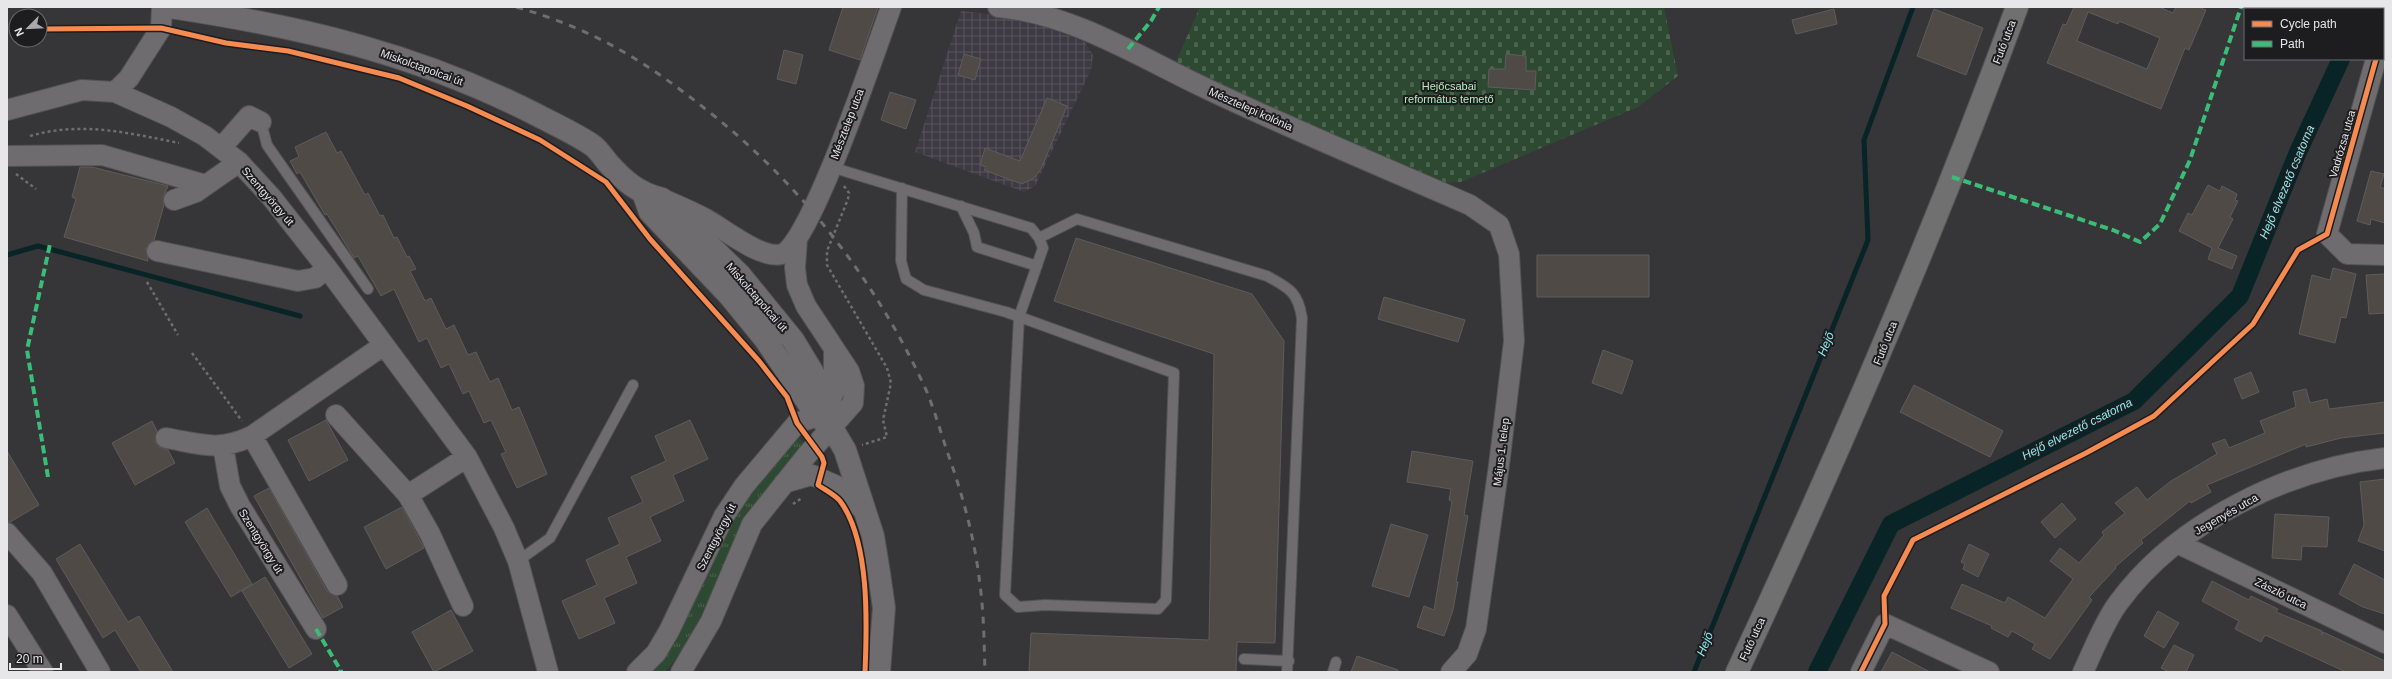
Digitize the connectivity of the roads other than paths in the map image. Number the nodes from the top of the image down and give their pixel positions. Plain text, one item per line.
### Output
1 (162, 7) edge
2 (170, 7) edge
3 (891, 7) edge
4 (998, 7) edge
5 (2017, 7) edge
6 (2376, 60) edge
7 (115, 92) junction
8 (7, 110) edge
9 (261, 122) joint
10 (221, 148) junction
11 (239, 162) junction
12 (11, 165) edge
13 (831, 167) junction
14 (206, 185) junction
15 (902, 188) junction
16 (653, 197) junction
17 (174, 200) dead end
18 (961, 206) junction
19 (1499, 225) joint
20 (1039, 238) junction
21 (797, 240) junction
22 (158, 251) dead end
23 (2385, 255) edge
24 (1037, 266) junction
25 (327, 268) junction
26 (368, 289) dead end
27 (1019, 318) junction
28 (384, 345) junction
29 (834, 349) junction
30 (794, 380) junction
31 (634, 385) dead end
32 (336, 415) dead end
33 (826, 415) junction
34 (797, 423) junction
35 (252, 436) junction
36 (166, 438) dead end
37 (223, 446) junction
38 (467, 457) junction
39 (2385, 458) edge
40 (784, 483) junction
41 (408, 495) junction
42 (863, 510) junction
43 (7, 533) edge
44 (2177, 543) junction
45 (518, 561) junction
46 (337, 585) dead end
47 (463, 606) dead end
48 (7, 615) edge
49 (316, 629) dead end
50 (2385, 643) edge
51 (1244, 659) dead end
52 (1289, 661) junction
53 (43, 672) edge
54 (100, 672) edge
55 (548, 672) edge
56 (637, 672) edge
57 (681, 672) edge
58 (879, 672) edge
59 (1287, 672) edge
60 (1451, 672) edge
61 (1737, 672) edge
62 (1861, 672) edge
63 (1990, 672) edge
64 (2083, 672) edge

1 - 7 street
2 - 16 street, Miskolctapolcai út
3 - 13 street, Mésztelep utca
4 - 19 street, Mésztelepi kolónia
5 - 61 main road, Futó utca
6 - 23 street, Vadrózsa utca
7 - 8 street
7 - 10 street, Szentgyörgy út
9 - 10 street
9 - 26 lane
10 - 11 street, Szentgyörgy út
11 - 14 street
11 - 25 street, Szentgyörgy út
12 - 14 street
13 - 15 lane
13 - 21 street, Mésztelep utca
14 - 17 street
15 - 18 lane
15 - 27 lane
16 - 21 street, Mésztelep utca
16 - 30 street, Miskolctapolcai út
16 - 33 street, Miskolctapolcai út
18 - 20 lane
18 - 24 lane
19 - 60 street, Május 1. telep
20 - 24 lane
20 - 52 lane
21 - 29 street, Mésztelep utca
22 - 25 street
24 - 27 lane
25 - 28 street, Szentgyörgy út
27 - 27 lane
28 - 35 street
28 - 38 street, Szentgyörgy út
29 - 33 street
29 - 33 street, Mésztelep utca
30 - 33 street, Miskolctapolcai út
30 - 34 street
31 - 45 lane
32 - 41 street
33 - 34 street
33 - 40 street
33 - 42 street, Miskolctapolcai út
34 - 56 street, Szentgyörgy út
35 - 37 street
35 - 46 street
36 - 37 street
37 - 49 street, Szentgyörgy út
38 - 41 street
38 - 45 street, Szentgyörgy út
39 - 44 street, Jegenyés utca
40 - 42 street
40 - 57 street
41 - 47 street
42 - 58 street, Miskolctapolcai út
43 - 54 street
44 - 50 street, Zászló utca
44 - 64 street, Jegenyés utca
45 - 55 street, Szentgyörgy út
48 - 53 street
51 - 52 lane
52 - 59 lane
62 - 63 street

